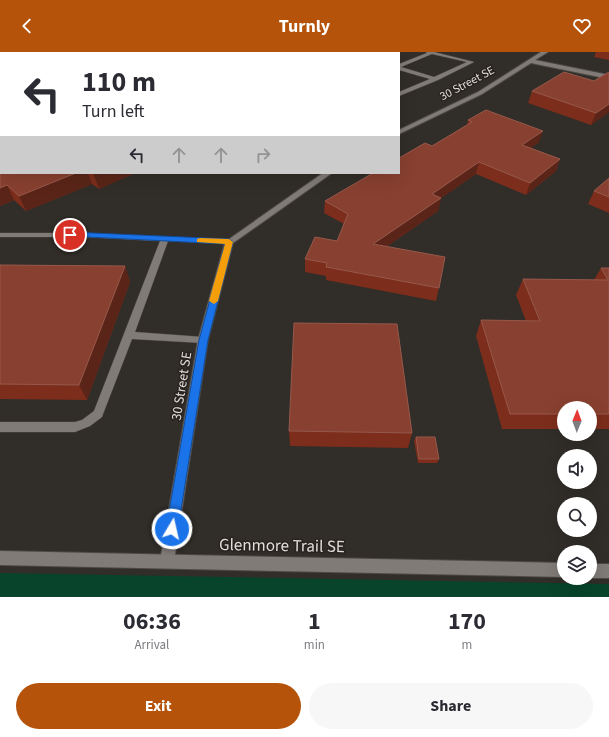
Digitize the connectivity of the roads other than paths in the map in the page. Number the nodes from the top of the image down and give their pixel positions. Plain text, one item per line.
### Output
1 (429, 52) edge
2 (546, 52) edge
3 (530, 61) junction
4 (400, 66) edge
5 (400, 67) edge
6 (609, 77) edge
7 (436, 79) junction
8 (400, 94) edge
9 (400, 132) edge
10 (327, 174) edge
11 (0, 234) edge
12 (165, 239) junction
13 (229, 242) junction
14 (130, 335) junction
15 (203, 340) junction
16 (0, 427) edge
17 (0, 558) edge
18 (166, 560) junction
19 (557, 570) edge
20 (597, 571) edge
21 (609, 571) edge

1 - 4 lane
1 - 7 lane
2 - 3 street, 30 Street SE
3 - 6 street
3 - 9 street, 30 Street SE
5 - 7 lane
7 - 8 lane
10 - 13 street
11 - 12 lane
12 - 13 lane
12 - 14 lane
13 - 15 street, 30 Street SE
14 - 15 lane
14 - 16 lane
15 - 18 street, 30 Street SE
17 - 18 street, Glenmore Trail SE
18 - 19 street, Glenmore Trail SE
20 - 21 street

